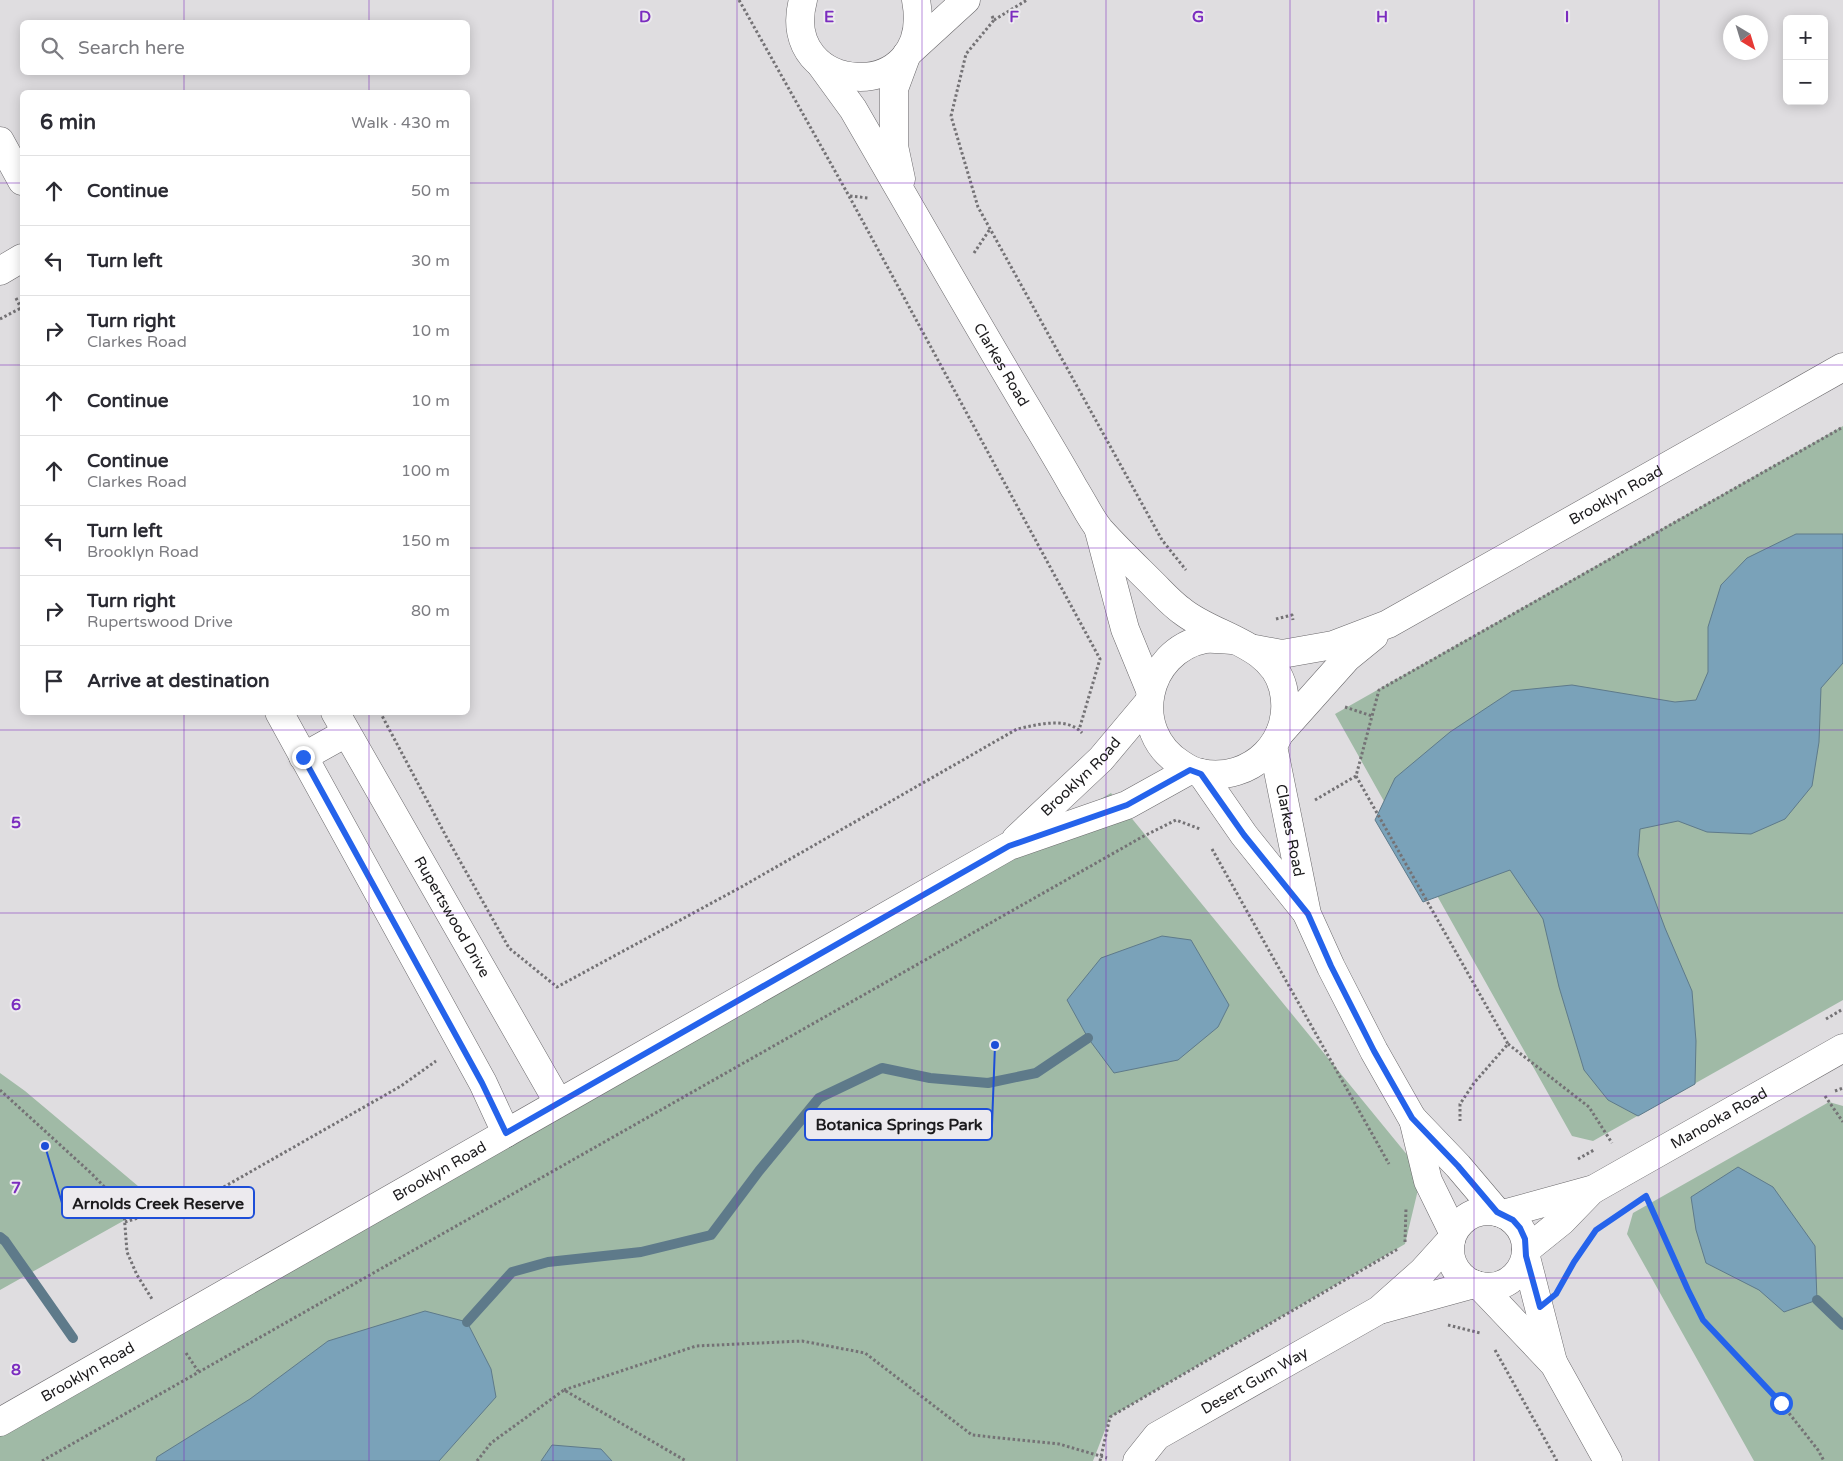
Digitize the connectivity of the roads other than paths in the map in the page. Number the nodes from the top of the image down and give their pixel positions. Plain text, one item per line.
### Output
1 (790, 0) edge
2 (803, 0) edge
3 (916, 0) edge
4 (966, 0) edge
5 (801, 32) junction
6 (907, 54) junction
7 (821, 64) junction
8 (0, 141) edge
9 (20, 177) edge
10 (906, 202) junction
11 (20, 259) edge
12 (0, 271) edge
13 (1843, 367) edge
14 (1098, 527) junction
15 (1388, 624) junction
16 (1244, 645) junction
17 (1149, 696) junction
18 (280, 715) edge
19 (340, 723) edge
20 (1277, 740) junction
21 (303, 757) junction
22 (1196, 772) junction
23 (1009, 846) junction
24 (1308, 914) junction
25 (1843, 1048) edge
26 (558, 1102) junction
27 (1412, 1118) junction
28 (506, 1133) junction
29 (1594, 1189) junction
30 (1500, 1213) junction
31 (1452, 1236) junction
32 (1526, 1254) junction
33 (1476, 1285) junction
34 (1379, 1310) junction
35 (1554, 1364) junction
36 (0, 1422) edge
37 (1137, 1461) edge
38 (1608, 1461) edge

1 - 5 street, Clarkes Road
2 - 5 street, Clarkes Road
3 - 6 street, Clarkes Road
4 - 6 street
5 - 7 street, Clarkes Road
6 - 7 street, Clarkes Road
6 - 10 street, Clarkes Road
7 - 10 street, Clarkes Road
8 - 9 street
10 - 14 street, Clarkes Road
11 - 12 street
13 - 15 street, Brooklyn Road
14 - 16 street, Clarkes Road
14 - 17 street, Clarkes Road
15 - 16 street, Brooklyn Road
15 - 20 street, Brooklyn Road
16 - 17 street
16 - 20 street
17 - 22 street
17 - 23 street, Brooklyn Road
18 - 21 street
19 - 21 street, Rupertswood Drive
19 - 26 street, Rupertswood Drive
20 - 22 street
20 - 24 street, Clarkes Road
21 - 28 street
22 - 23 street, Brooklyn Road
22 - 24 street, Clarkes Road
23 - 26 street, Brooklyn Road
24 - 27 street, Clarkes Road
25 - 29 street, Manooka Road
26 - 28 street, Brooklyn Road
27 - 30 street, Clarkes Road
27 - 31 street, Clarkes Road
28 - 36 street, Brooklyn Road
29 - 30 street, Manooka Road
29 - 32 street, Manooka Road
30 - 31 street
30 - 32 street
31 - 33 street
31 - 34 street, Desert Gum Way
32 - 33 street
32 - 35 street
33 - 34 street, Desert Gum Way
33 - 35 street
34 - 37 street, Desert Gum Way
35 - 38 street

